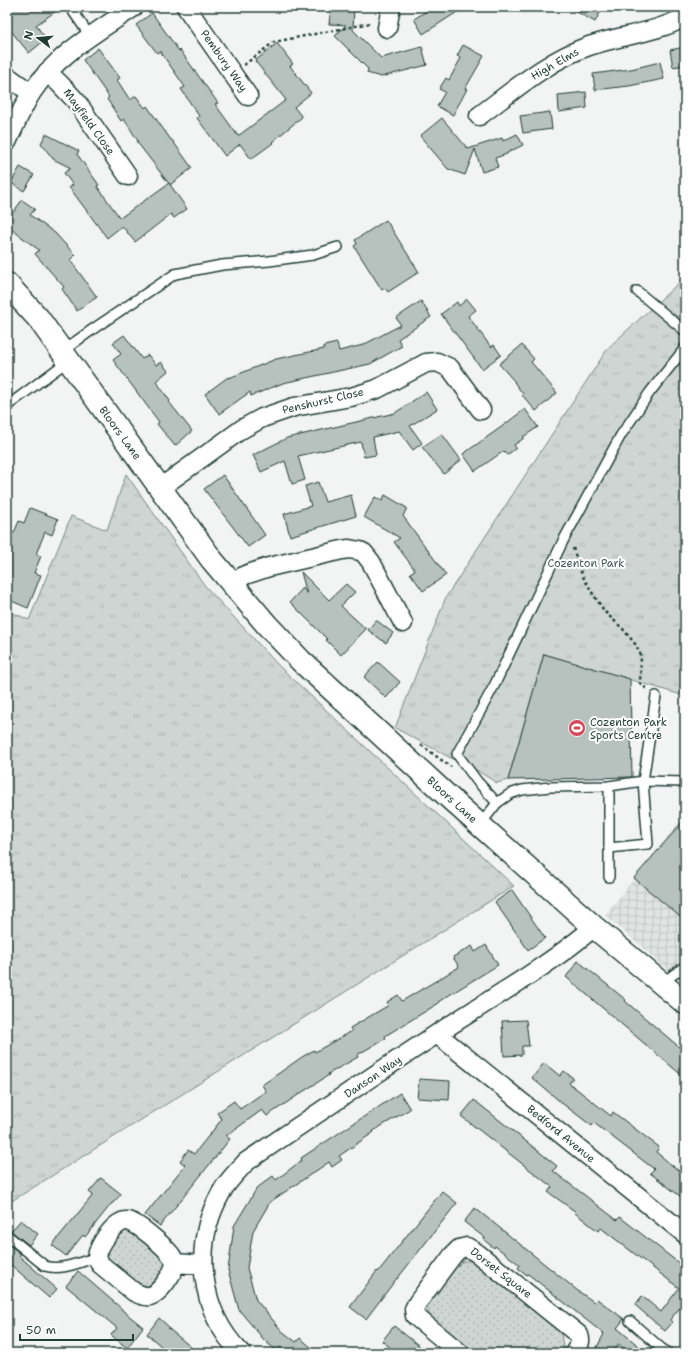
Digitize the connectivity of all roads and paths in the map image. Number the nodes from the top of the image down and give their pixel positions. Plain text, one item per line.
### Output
1 (70, 7) edge
2 (134, 7) edge
3 (186, 7) edge
4 (685, 17) edge
5 (389, 18) edge
6 (90, 36) junction
7 (47, 72) junction
8 (233, 73) junction
9 (7, 76) edge
10 (31, 93) junction
11 (248, 96) dead end
12 (479, 116) dead end
13 (7, 142) edge
14 (128, 176) dead end
15 (338, 247) dead end
16 (7, 284) edge
17 (637, 292) dead end
18 (685, 331) edge
19 (685, 348) edge
20 (65, 357) junction
21 (7, 406) edge
22 (481, 410) dead end
23 (160, 488) junction
24 (567, 533) junction
25 (231, 584) junction
26 (403, 623) dead end
27 (656, 696) joint
28 (643, 781) junction
29 (685, 781) edge
30 (609, 786) junction
31 (497, 803) junction
32 (480, 825) junction
33 (608, 848) junction
34 (609, 877) dead end
35 (594, 927) junction
36 (685, 966) edge
37 (662, 984) junction
38 (685, 1003) edge
39 (438, 1034) junction
40 (685, 1234) edge
41 (7, 1235) edge
42 (97, 1257) junction
43 (175, 1263) junction
44 (203, 1265) junction
45 (630, 1321) dead end
46 (241, 1353) edge
47 (460, 1353) edge
48 (574, 1353) edge
49 (669, 1353) edge

1 - 6 lane
2 - 6 street
3 - 8 street, Pembury Way
4 - 12 street, High Elms
5 - 8 path
6 - 7 street
7 - 10 street
7 - 14 street, Mayfield Close
8 - 11 street, Pembury Way
9 - 10 street
10 - 13 street
15 - 20 lane
16 - 20 street, Bloors Lane
17 - 18 lane
19 - 24 lane
20 - 21 lane
20 - 23 street, Bloors Lane
22 - 23 street, Penshurst Close
23 - 25 street, Bloors Lane
24 - 27 path
24 - 31 lane
25 - 26 street
25 - 32 street, Bloors Lane
27 - 28 lane
28 - 29 lane
28 - 30 lane
28 - 33 lane
30 - 31 lane
30 - 33 lane
31 - 32 lane
32 - 35 street, Bloors Lane
33 - 34 lane
35 - 37 street, Bloors Lane
35 - 39 street, Danson Way
36 - 37 lane
37 - 38 street, Bloors Lane
39 - 40 street, Bedford Avenue
39 - 44 street, Danson Way
41 - 42 lane
42 - 43 street
42 - 43 street
43 - 44 street
44 - 46 street, Danson Way
45 - 49 lane
47 - 48 street, Dorset Square

